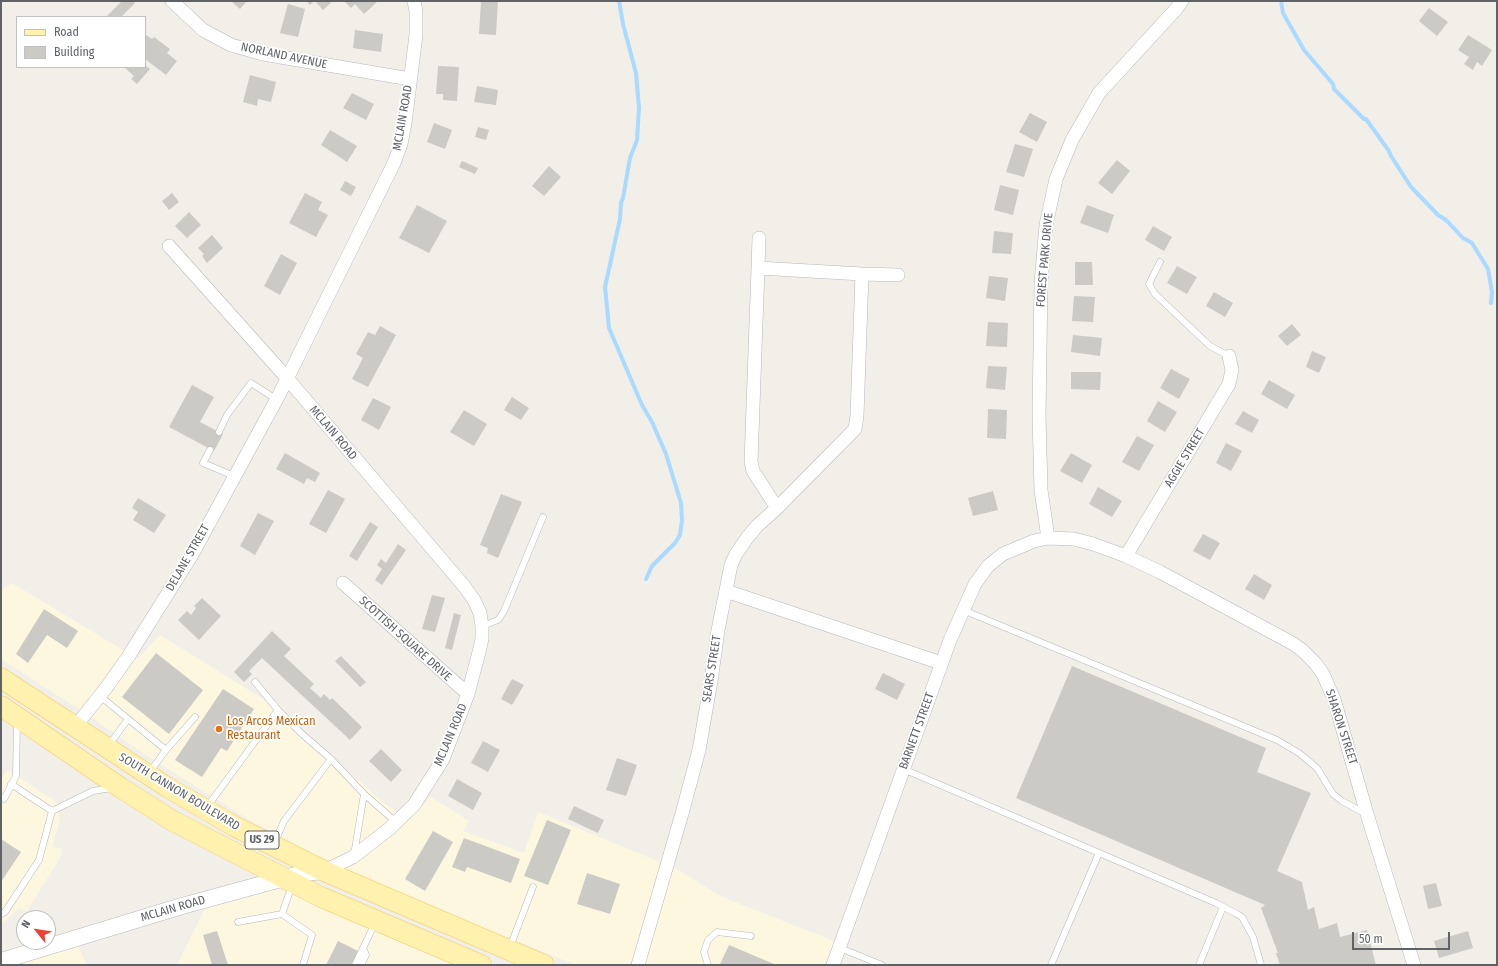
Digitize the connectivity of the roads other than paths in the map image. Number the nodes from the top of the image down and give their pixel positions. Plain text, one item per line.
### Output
1 (172, 1) edge
2 (414, 1) edge
3 (1182, 1) edge
4 (410, 79) junction
5 (759, 238) dead end
6 (169, 246) dead end
7 (1160, 262) dead end
8 (758, 268) junction
9 (862, 274) junction
10 (898, 275) dead end
11 (1229, 356) joint
12 (287, 378) junction
13 (276, 400) junction
14 (219, 432) dead end
15 (210, 450) dead end
16 (234, 476) junction
17 (777, 508) junction
18 (543, 517) dead end
19 (1048, 538) junction
20 (1126, 556) junction
21 (343, 583) dead end
22 (726, 591) junction
23 (963, 610) junction
24 (482, 626) junction
25 (941, 663) junction
26 (1, 678) edge
27 (255, 682) dead end
28 (468, 694) junction
29 (100, 696) junction
30 (1, 706) edge
31 (278, 710) junction
32 (17, 717) junction
33 (195, 717) dead end
34 (128, 719) junction
35 (75, 727) junction
36 (107, 748) junction
37 (166, 750) junction
38 (331, 759) junction
39 (903, 769) junction
40 (148, 775) junction
41 (11, 784) junction
42 (118, 786) junction
43 (364, 794) junction
44 (2, 799) edge
45 (206, 809) junction
46 (52, 812) junction
47 (1368, 814) junction
48 (396, 822) junction
49 (272, 846) junction
50 (1099, 853) junction
51 (353, 858) junction
52 (324, 871) junction
53 (288, 880) junction
54 (533, 887) dead end
55 (1223, 907) junction
56 (1, 914) edge
57 (282, 914) junction
58 (377, 920) junction
59 (238, 922) dead end
60 (750, 936) dead end
61 (363, 948) junction
62 (840, 948) junction
63 (509, 951) junction
64 (1, 961) edge
65 (303, 965) edge
66 (355, 965) edge
67 (361, 965) edge
68 (481, 965) edge
69 (544, 965) edge
70 (638, 965) edge
71 (708, 965) edge
72 (833, 965) edge
73 (882, 965) edge
74 (1051, 965) edge
75 (1199, 965) edge
76 (1261, 965) edge
77 (1414, 965) edge

1 - 4 street, NORLAND AVENUE
2 - 4 street, MCLAIN ROAD
3 - 19 street, FOREST PARK DRIVE
4 - 12 street, MCLAIN ROAD
5 - 8 street
6 - 12 street, MCLAIN ROAD
7 - 11 lane
8 - 9 street
8 - 17 street
9 - 10 street
9 - 17 street, SEARS STREET
11 - 20 street, AGGIE STREET
12 - 13 street, DELANE STREET
12 - 24 street, MCLAIN ROAD
13 - 14 lane
13 - 16 street, DELANE STREET
15 - 16 lane
16 - 29 street, DELANE STREET
17 - 22 street, SEARS STREET
18 - 24 lane
19 - 20 street, SHARON STREET
19 - 23 street, BARNETT STREET
20 - 47 street, SHARON STREET
21 - 28 street, SCOTTISH SQUARE DRIVE
22 - 25 street
22 - 70 street, SEARS STREET
23 - 25 street, BARNETT STREET
23 - 47 lane
24 - 28 street, MCLAIN ROAD
25 - 39 street, BARNETT STREET
26 - 35 main road, SOUTH CANNON BOULEVARD / US 29
27 - 31 lane
28 - 48 street, MCLAIN ROAD
29 - 34 lane
29 - 35 street, DELANE STREET
30 - 32 main road, SOUTH CANNON BOULEVARD / US 29
31 - 38 lane
31 - 45 lane
32 - 41 lane
32 - 42 main road, SOUTH CANNON BOULEVARD / US 29
33 - 37 lane
34 - 36 lane
34 - 37 lane
35 - 36 main road, SOUTH CANNON BOULEVARD / US 29
36 - 40 main road, SOUTH CANNON BOULEVARD / US 29
37 - 40 lane
38 - 43 lane
38 - 49 lane
39 - 50 lane
39 - 62 street, BARNETT STREET
40 - 45 main road, SOUTH CANNON BOULEVARD / US 29
41 - 44 lane
41 - 46 lane
42 - 46 lane
42 - 53 main road, SOUTH CANNON BOULEVARD / US 29
43 - 48 lane
43 - 51 lane
45 - 49 main road, SOUTH CANNON BOULEVARD / US 29
46 - 56 lane
47 - 77 street, SHARON STREET
48 - 51 street, MCLAIN ROAD
49 - 52 main road, SOUTH CANNON BOULEVARD / US 29
50 - 55 lane
50 - 74 lane
51 - 52 street, MCLAIN ROAD
52 - 53 street, MCLAIN ROAD
52 - 63 main road, SOUTH CANNON BOULEVARD / US 29
53 - 57 lane
53 - 58 main road, SOUTH CANNON BOULEVARD / US 29
53 - 64 street, MCLAIN ROAD
54 - 63 lane
55 - 75 lane
55 - 76 lane
57 - 59 lane
57 - 65 lane
58 - 61 lane
58 - 68 main road, SOUTH CANNON BOULEVARD / US 29
60 - 71 lane
61 - 66 lane
61 - 67 lane
62 - 72 street, BARNETT STREET
62 - 73 lane
63 - 69 main road, SOUTH CANNON BOULEVARD / US 29

